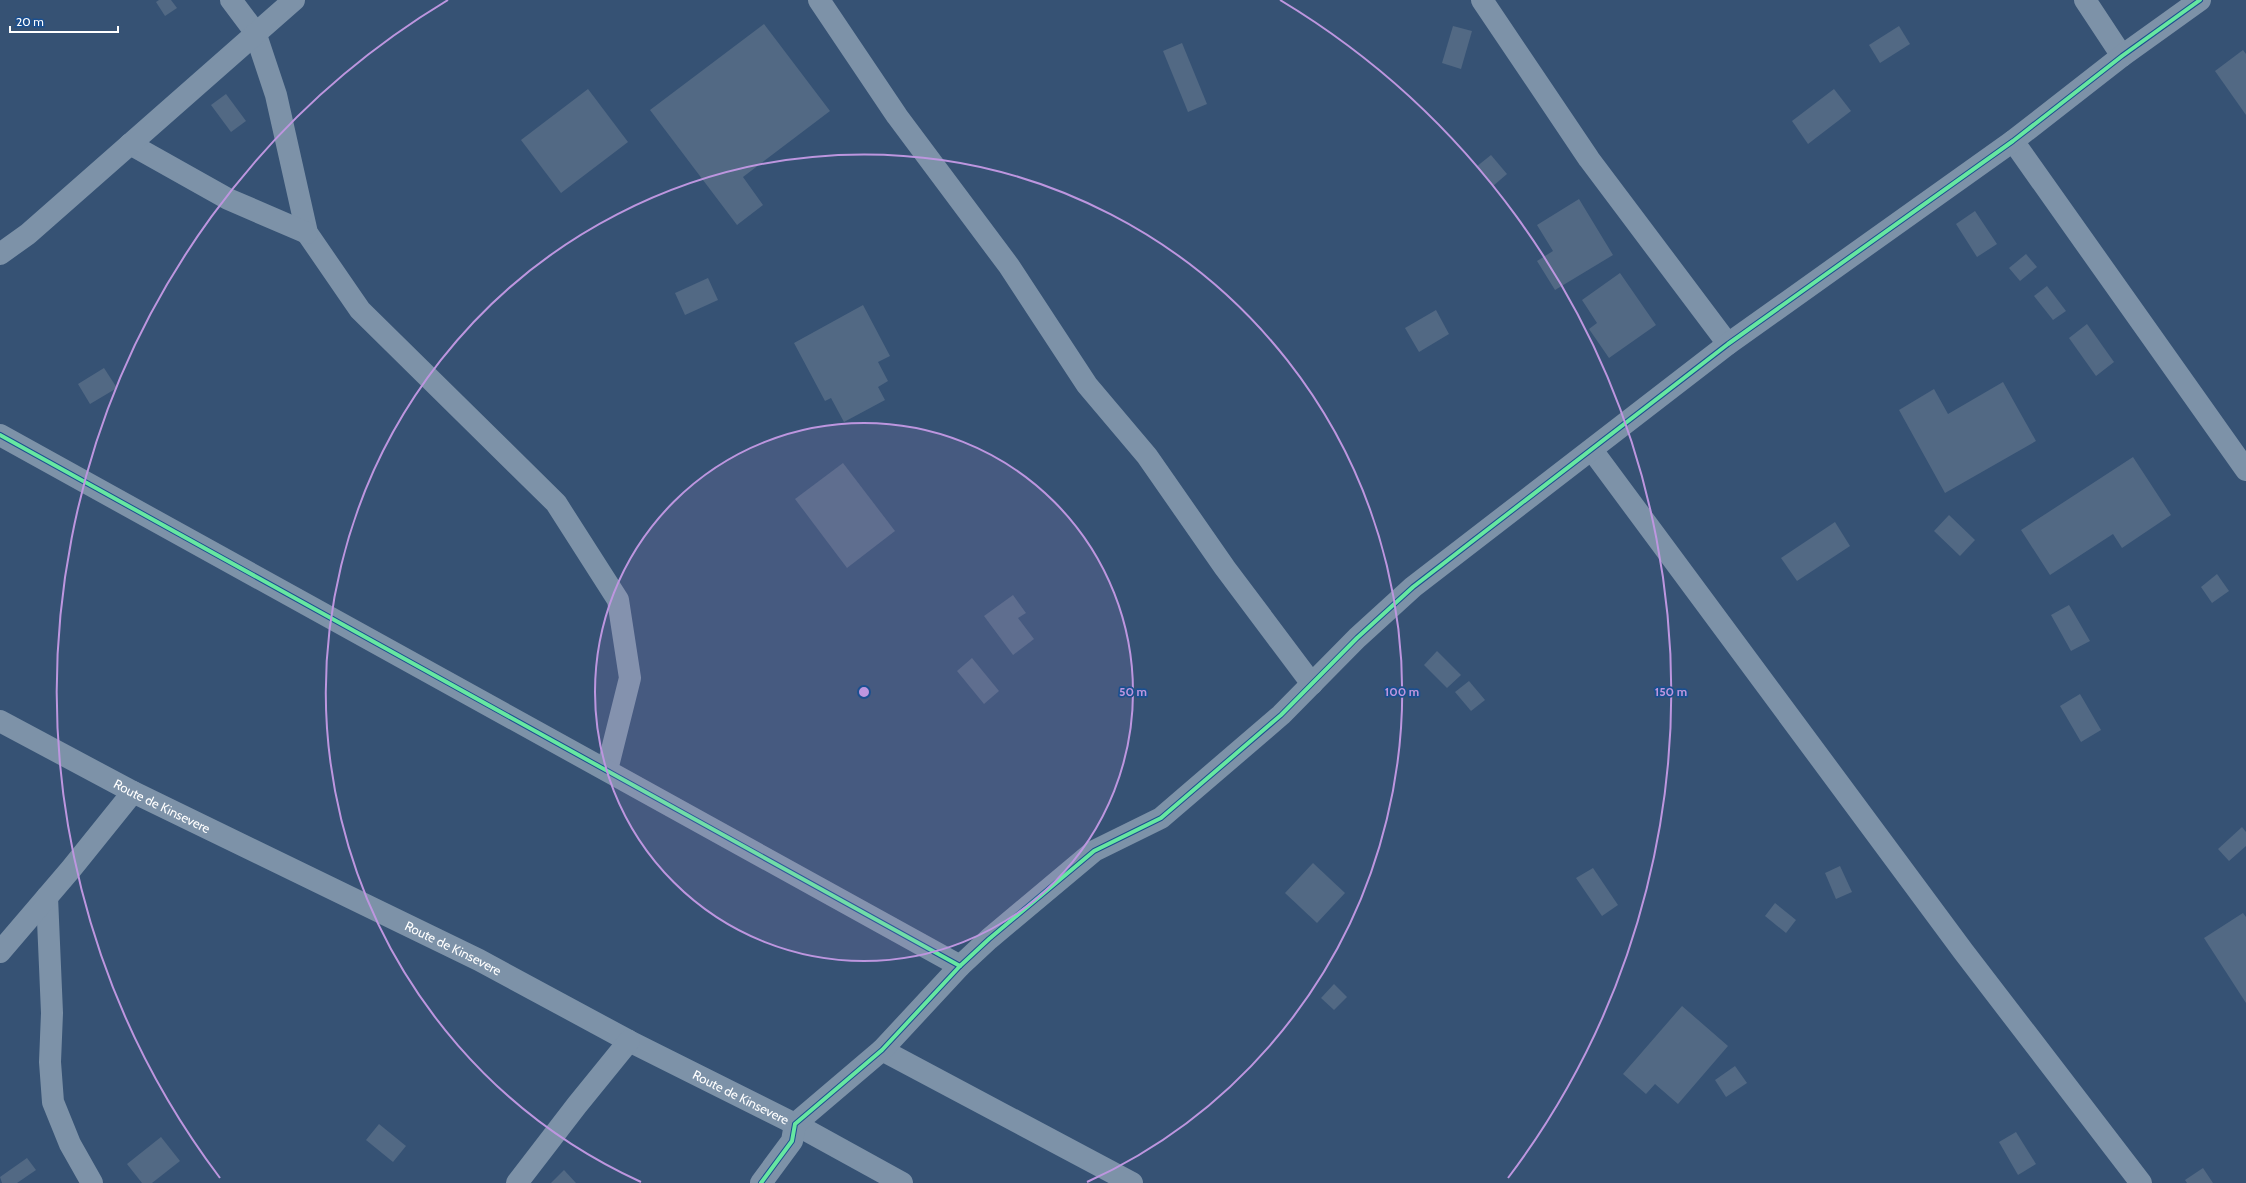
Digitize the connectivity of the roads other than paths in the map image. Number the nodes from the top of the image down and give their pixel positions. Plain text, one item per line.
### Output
1 (230, 0) edge
2 (294, 0) edge
3 (819, 0) edge
4 (1482, 0) edge
5 (2085, 0) edge
6 (2200, 0) edge
7 (255, 32) junction
8 (2122, 56) junction
9 (2013, 141) junction
10 (130, 144) junction
11 (308, 233) junction
12 (0, 254) edge
13 (1728, 344) junction
14 (0, 435) edge
15 (1592, 450) junction
16 (2246, 470) edge
17 (1312, 684) junction
18 (0, 721) edge
19 (607, 770) junction
20 (133, 792) junction
21 (47, 897) junction
22 (0, 952) edge
23 (960, 966) junction
24 (629, 1041) junction
25 (882, 1050) junction
26 (795, 1124) junction
27 (92, 1183) edge
28 (517, 1183) edge
29 (761, 1183) edge
30 (902, 1183) edge
31 (1132, 1183) edge
32 (2141, 1183) edge

1 - 7 street
2 - 7 street
3 - 17 street
4 - 13 street
5 - 8 street
6 - 8 street
7 - 10 street
7 - 11 street
8 - 9 street
9 - 13 street
9 - 16 street
10 - 11 street
10 - 12 street
11 - 19 street
13 - 15 street
14 - 19 street
15 - 17 street
15 - 32 street
17 - 23 street
18 - 20 street, Route de Kinsevere
19 - 23 street
20 - 21 street
20 - 24 street, Route de Kinsevere
21 - 22 street
21 - 27 street
23 - 25 street
24 - 26 street, Route de Kinsevere
24 - 28 street
25 - 26 street
25 - 31 street
26 - 29 street
26 - 30 street, Route de Kinsevere

